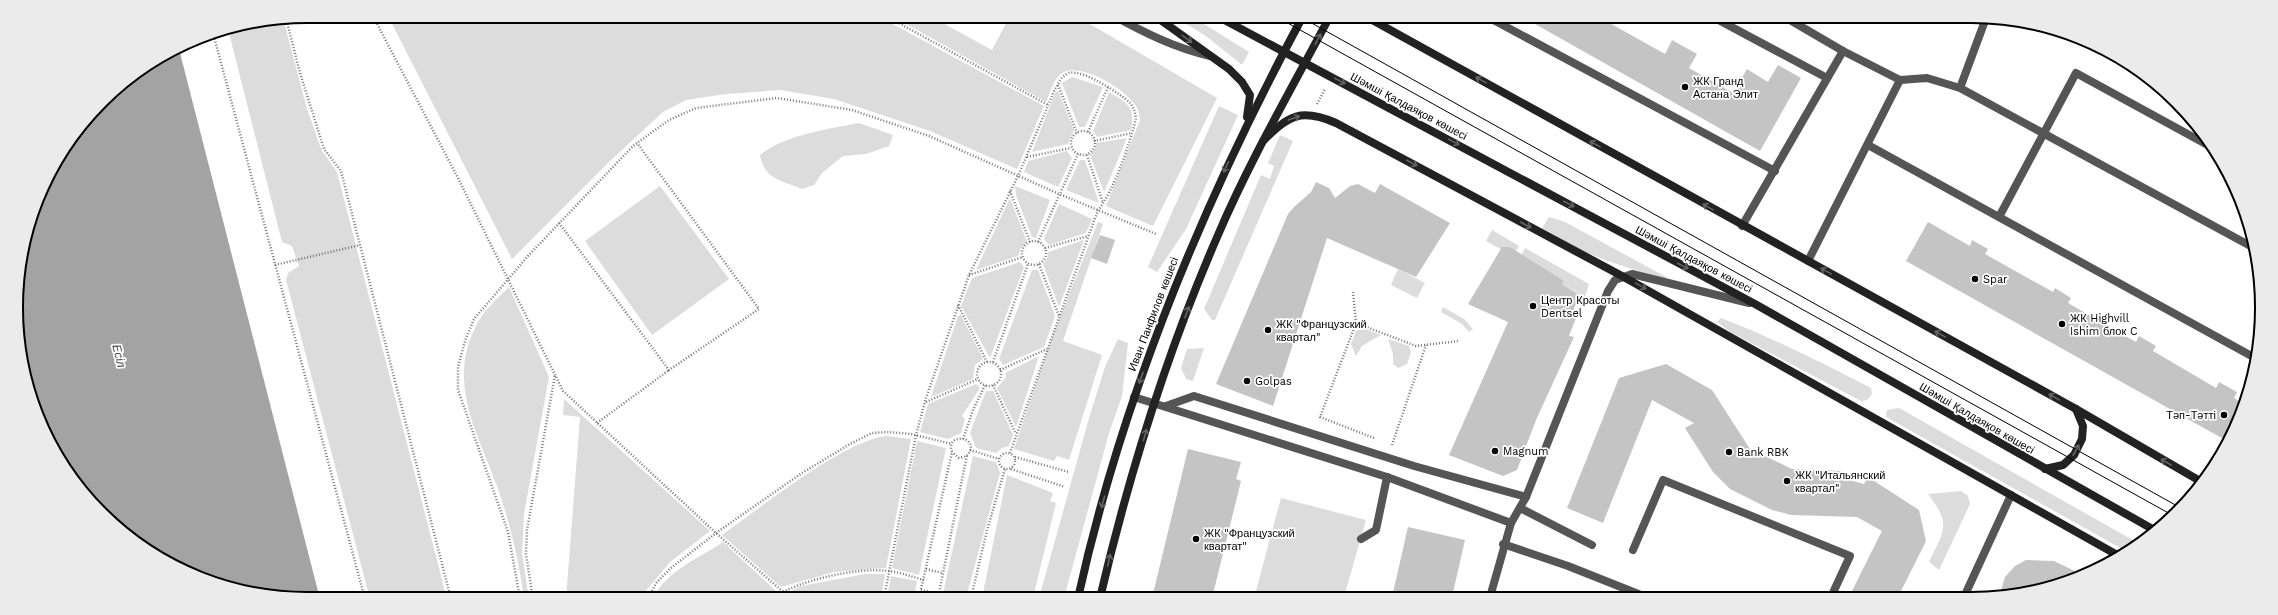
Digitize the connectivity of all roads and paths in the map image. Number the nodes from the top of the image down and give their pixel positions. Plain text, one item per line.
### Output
1 (377, 23) edge
2 (899, 23) edge
3 (1127, 23) edge
4 (1165, 23) edge
5 (1230, 23) edge
6 (1299, 23) edge
7 (1326, 23) edge
8 (1378, 23) edge
9 (1499, 23) edge
10 (1724, 23) edge
11 (1795, 23) edge
12 (288, 24) edge
13 (1984, 24) edge
14 (215, 39) edge
15 (1843, 50) junction
16 (1284, 51) junction
17 (1210, 56) junction
18 (1305, 62) junction
19 (1827, 78) junction
20 (1900, 80) junction
21 (1058, 84) junction
22 (1326, 86) dead end
23 (1108, 87) junction
24 (1960, 88) junction
25 (1048, 105) junction
26 (1315, 108) dead end
27 (1243, 131) junction
28 (1088, 132) junction
29 (1077, 133) junction
30 (1132, 133) junction
31 (1094, 141) junction
32 (1263, 141) junction
33 (2202, 142) edge
34 (637, 143) junction
35 (1868, 145) junction
36 (1071, 148) junction
37 (1078, 154) junction
38 (1087, 154) junction
39 (1026, 157) junction
40 (1775, 171) junction
41 (1018, 176) junction
42 (1010, 191) junction
43 (1059, 194) junction
44 (1104, 203) junction
45 (1098, 210) junction
46 (1999, 217) junction
47 (559, 223) junction
48 (1742, 226) junction
49 (1156, 234) dead end
50 (1088, 236) junction
51 (1030, 242) junction
52 (1038, 242) junction
53 (360, 245) junction
54 (2248, 245) edge
55 (1045, 248) junction
56 (1023, 257) junction
57 (1808, 261) junction
58 (1028, 264) junction
59 (1038, 264) junction
60 (275, 265) junction
61 (969, 275) junction
62 (1622, 276) junction
63 (509, 279) junction
64 (1353, 292) dead end
65 (1755, 304) junction
66 (958, 305) junction
67 (1059, 316) junction
68 (1356, 323) junction
69 (1459, 341) dead end
70 (1426, 345) junction
71 (1047, 349) junction
72 (2251, 356) edge
73 (987, 362) junction
74 (993, 362) junction
75 (669, 370) junction
76 (1000, 370) junction
77 (555, 374) junction
78 (978, 379) junction
79 (985, 385) junction
80 (993, 385) junction
81 (1134, 397) junction
82 (925, 402) junction
83 (1153, 403) junction
84 (1166, 406) junction
85 (2076, 409) junction
86 (597, 423) junction
87 (916, 435) junction
88 (1016, 435) junction
89 (963, 439) junction
90 (1377, 440) dead end
91 (1385, 442) dead end
92 (952, 444) junction
93 (970, 450) junction
94 (952, 452) junction
95 (1010, 453) junction
96 (967, 455) junction
97 (1015, 457) junction
98 (999, 459) junction
99 (1005, 469) junction
100 (1011, 469) junction
101 (2045, 469) junction
102 (1069, 472) dead end
103 (1387, 478) junction
104 (2197, 479) edge
105 (1065, 487) dead end
106 (2011, 495) junction
107 (1526, 497) junction
108 (1520, 508) junction
109 (1511, 523) junction
110 (2150, 528) edge
111 (716, 533) junction
112 (1361, 539) dead end
113 (1503, 544) junction
114 (1592, 544) dead end
115 (1633, 550) dead end
116 (2114, 554) edge
117 (926, 569) junction
118 (889, 571) junction
119 (942, 573) junction
120 (924, 580) junction
121 (921, 590) joint
122 (784, 591) joint
123 (363, 592) edge
124 (449, 592) edge
125 (519, 592) edge
126 (533, 592) edge
127 (651, 592) edge
128 (885, 592) edge
129 (930, 592) edge
130 (939, 592) edge
131 (972, 592) edge
132 (1079, 592) edge
133 (1101, 592) edge
134 (1491, 592) edge
135 (1627, 592) edge
136 (1833, 592) edge
137 (1966, 592) edge

1 - 63 path
2 - 25 path
3 - 17 street
4 -> 17 street
5 - 16 street, Шәмші Қалдаяқов көшесі
6 - 16 street, Иван Панфилов көшесі
18 -> 7 street
48 -> 8 street
9 - 40 street
10 - 19 street
11 - 15 street
12 - 53 path
13 - 24 street
14 - 60 path
15 - 19 street
15 - 20 street
16 - 18 street, Шәмші Қалдаяқов көшесі
16 - 27 street, Иван Панфилов көшесі
17 - 27 street
18 - 32 street
18 -> 65 street, Шәмші Қалдаяқов көшесі
19 - 40 street
20 - 24 street
20 - 35 street
21 - 23 path
21 - 25 path
21 - 29 path
22 - 26 path
23 - 28 path
23 - 30 path
24 - 54 street
25 - 39 path
27 -> 81 street, Иван Панфилов көшесі
28 - 29 path
28 - 31 path
29 - 36 path
30 - 31 path
30 - 44 path
31 - 38 path
32 -> 62 street
83 -> 32 street
33 - 46 street
34 - 41 path
34 - 47 path
34 - 75 path
35 - 46 street
35 - 57 street
36 - 37 path
36 - 39 path
37 - 38 path
37 - 43 path
38 - 44 path
39 - 41 path
40 - 48 street
41 - 42 path
41 - 43 path
42 - 51 path
42 - 61 path
43 - 45 path
43 - 52 path
44 - 45 path
45 - 49 path
45 - 50 path
46 - 72 street
47 - 63 path
47 - 75 path
48 - 57 street
50 - 55 path
50 - 67 path
51 - 52 path
51 - 56 path
52 - 55 path
53 - 60 path
53 - 124 path
55 - 59 path
56 - 58 path
56 - 61 path
85 -> 57 street
58 - 59 path
58 - 74 path
59 - 67 path
60 - 123 path
61 - 66 path
62 - 65 street
62 -> 106 street
62 - 107 street
63 - 77 path
63 - 125 path
64 - 68 path
65 - 101 street, Шәмші Қалдаяқов көшесі
66 - 73 path
66 - 82 path
67 - 71 path
68 - 70 path
68 - 90 path
69 - 70 path
70 - 91 path
71 - 76 path
71 - 88 path
73 - 74 path
73 - 78 path
74 - 76 path
75 - 86 path
76 - 80 path
77 - 86 path
77 - 126 path
78 - 79 path
78 - 82 path
79 - 80 path
79 - 89 path
80 - 88 path
81 - 83 street
81 -> 132 street, Иван Панфилов көшесі
82 - 87 path
83 - 84 street
133 -> 83 street
84 - 103 street
84 - 107 street
101 -> 85 street
104 -> 85 street
86 - 111 path
87 - 92 path
87 - 111 path
87 - 118 path
88 - 95 path
89 - 92 path
89 - 93 path
92 - 94 path
93 - 96 path
93 - 98 path
94 - 96 path
94 - 117 path
95 - 97 path
95 - 98 path
96 - 119 path
97 - 100 path
97 - 102 path
98 - 99 path
99 - 100 path
99 - 131 path
100 - 105 path
101 - 110 street, Шәмші Қалдаяқов көшесі
103 - 109 street
103 - 112 street
106 - 116 street
106 - 137 street
107 - 108 street
108 - 109 street
108 - 114 street
109 - 113 street
111 - 122 path
111 - 127 path
113 - 134 street
113 - 135 street
115 - 136 street
117 - 119 path
117 - 120 path
118 - 120 path
118 - 122 path
118 - 128 path
119 - 130 path
120 - 121 path
121 - 129 path

